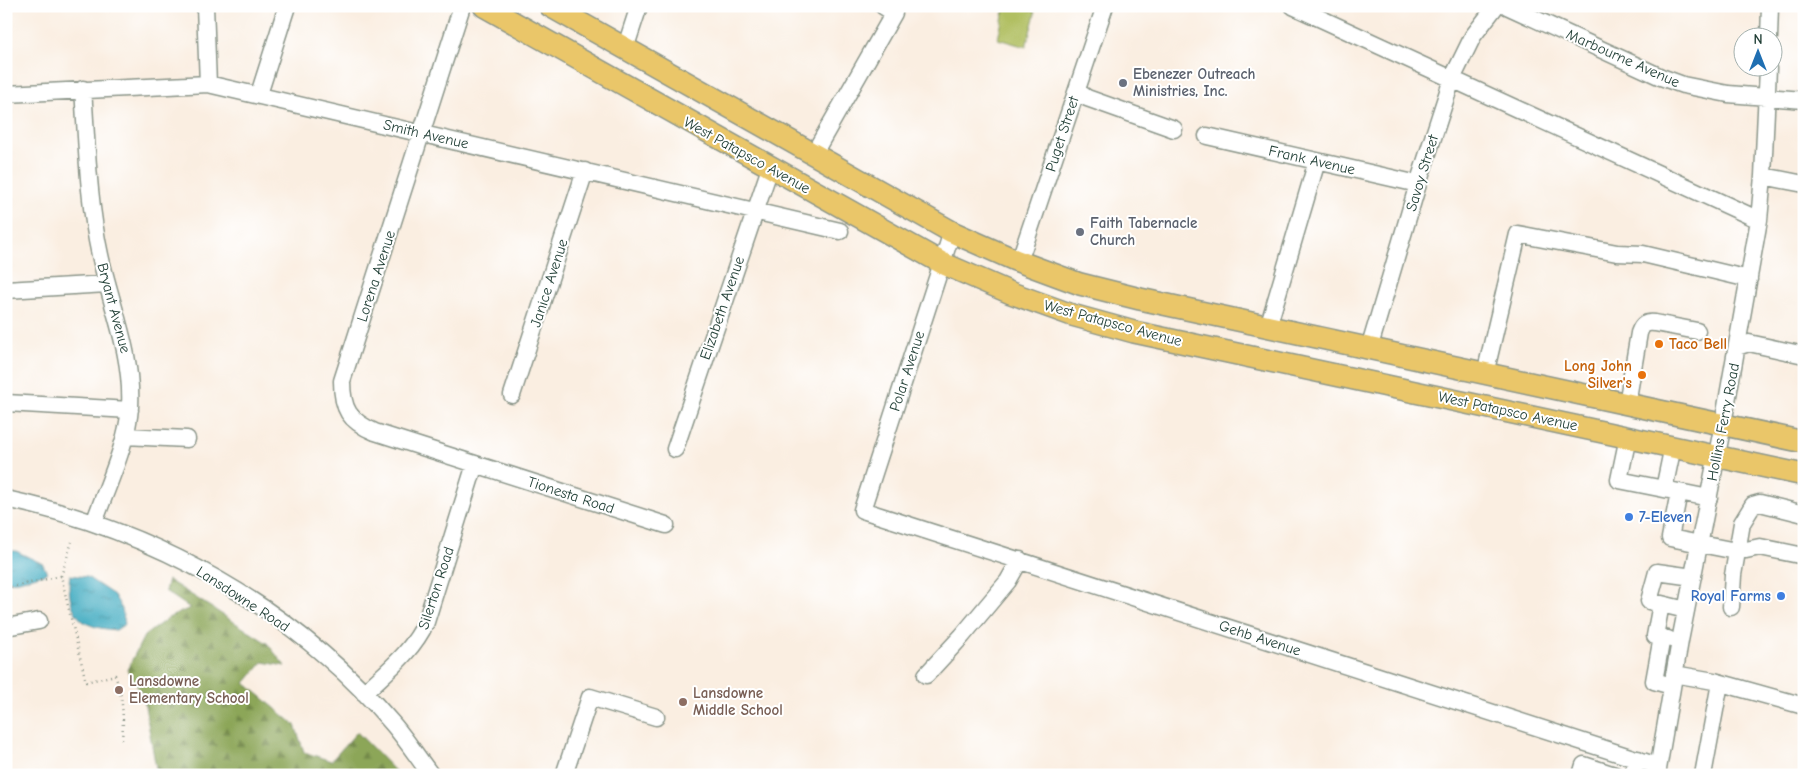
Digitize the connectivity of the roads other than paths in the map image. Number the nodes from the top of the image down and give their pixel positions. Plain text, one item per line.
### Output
1 (205, 6) edge
2 (287, 6) edge
3 (462, 6) edge
4 (484, 6) edge
5 (550, 6) edge
6 (639, 6) edge
7 (883, 6) edge
8 (1105, 6) edge
9 (1293, 6) edge
10 (1496, 6) edge
11 (1506, 6) edge
12 (1770, 6) edge
13 (1769, 28) edge
14 (625, 50) junction
15 (1768, 78) edge
16 (1452, 79) junction
17 (208, 84) junction
18 (83, 89) junction
19 (1077, 91) junction
20 (6, 94) edge
21 (259, 94) junction
22 (1767, 96) junction
23 (1804, 100) edge
24 (1174, 129) dead end
25 (423, 133) junction
26 (1207, 136) dead end
27 (813, 155) junction
28 (1317, 161) junction
29 (770, 168) junction
30 (586, 171) junction
31 (1763, 176) junction
32 (1418, 184) junction
33 (1804, 184) edge
34 (755, 212) junction
35 (1759, 220) junction
36 (840, 231) dead end
37 (952, 232) junction
38 (1016, 260) junction
39 (942, 263) junction
40 (1749, 279) junction
41 (107, 284) junction
42 (6, 290) edge
43 (1268, 327) junction
44 (1697, 331) dead end
45 (1737, 346) junction
46 (1369, 349) junction
47 (1804, 355) edge
48 (1485, 374) junction
49 (512, 395) dead end
50 (6, 404) edge
51 (1628, 404) junction
52 (130, 410) junction
53 (1723, 424) junction
54 (124, 436) junction
55 (1628, 437) junction
56 (187, 438) dead end
57 (1804, 442) edge
58 (1673, 446) junction
59 (674, 449) dead end
60 (1717, 456) junction
61 (476, 464) junction
62 (1804, 475) edge
63 (1672, 490) junction
64 (1709, 498) junction
65 (6, 499) edge
66 (862, 510) joint
67 (1804, 514) edge
68 (94, 523) junction
69 (666, 525) dead end
70 (1700, 544) junction
71 (1737, 550) junction
72 (1804, 556) edge
73 (1020, 560) junction
74 (1693, 577) junction
75 (1661, 604) junction
76 (1731, 607) dead end
77 (1686, 610) junction
78 (39, 621) dead end
79 (6, 627) edge
80 (1662, 637) junction
81 (1680, 641) junction
82 (926, 675) dead end
83 (1673, 680) junction
84 (1720, 683) junction
85 (364, 693) junction
86 (1804, 706) edge
87 (656, 717) dead end
88 (1638, 759) junction
89 (1658, 770) edge
90 (431, 775) edge
91 (564, 775) edge
92 (1581, 775) edge
93 (1615, 775) edge
94 (1632, 775) edge
95 (1703, 775) edge

1 - 17 street
2 - 21 street
3 - 25 street, Lorena Avenue
4 - 29 main road, West Patapsco Avenue
5 - 14 main road, West Patapsco Avenue
6 - 14 street
7 - 27 street
8 - 19 street, Puget Street
9 - 16 street
10 - 16 street, Savoy Street
11 - 22 street, Marbourne Avenue
12 - 13 street
14 - 27 main road, West Patapsco Avenue
15 - 22 street, Hollins Ferry Road
16 - 32 street, Savoy Street
16 - 35 street
17 - 18 street, Smith Avenue
17 - 21 street, Smith Avenue
18 - 20 street, Smith Avenue
18 - 41 street, Bryant Avenue
19 - 24 street
19 - 38 street, Puget Street
21 - 25 street, Smith Avenue
22 - 23 street, Marbourne Avenue
22 - 31 street, Hollins Ferry Road
25 - 30 street, Smith Avenue
25 - 61 street, Lorena Avenue
26 - 28 street, Frank Avenue
27 - 37 main road, West Patapsco Avenue
28 - 32 street, Frank Avenue
28 - 43 street
29 - 34 street, Elizabeth Avenue
29 - 39 main road, West Patapsco Avenue
30 - 34 street, Smith Avenue
30 - 49 street, Janice Avenue
31 - 33 street
31 - 35 street, Hollins Ferry Road
32 - 46 street, Savoy Street
34 - 36 street, Smith Avenue
34 - 59 street, Elizabeth Avenue
35 - 40 street, Hollins Ferry Road
37 - 38 main road, West Patapsco Avenue
37 - 39 street, Polar Avenue
38 - 43 main road, West Patapsco Avenue
39 - 55 main road, West Patapsco Avenue
39 - 66 street, Polar Avenue
40 - 45 street, Hollins Ferry Road
40 - 48 street
41 - 42 street
41 - 52 street, Bryant Avenue
43 - 46 main road, West Patapsco Avenue
44 - 51 street
45 - 47 street
45 - 53 street, Hollins Ferry Road
46 - 48 main road, West Patapsco Avenue
48 - 51 main road, West Patapsco Avenue
50 - 52 street
51 - 53 main road, West Patapsco Avenue
52 - 54 street, Bryant Avenue
53 - 57 main road, West Patapsco Avenue
53 - 60 street, Hollins Ferry Road
54 - 56 street
54 - 68 street, Bryant Avenue
55 - 58 main road, West Patapsco Avenue
55 - 63 street
58 - 60 main road, West Patapsco Avenue
58 - 63 street
60 - 62 main road, West Patapsco Avenue
60 - 64 street, Hollins Ferry Road
61 - 69 street, Tionesta Road
61 - 85 street, Silerton Road
63 - 64 street
63 - 70 street
64 - 70 street, Hollins Ferry Road
65 - 68 street, Lansdowne Road
66 - 73 street, Gehb Avenue
67 - 71 street
68 - 85 street, Lansdowne Road
70 - 71 street
70 - 74 street, Hollins Ferry Road
71 - 72 street
71 - 76 street
73 - 82 street
73 - 88 street, Gehb Avenue
74 - 75 street
74 - 77 street, Hollins Ferry Road
75 - 77 street
75 - 80 street
77 - 81 street, Hollins Ferry Road
78 - 79 street
80 - 81 street
80 - 83 street
81 - 83 street, Hollins Ferry Road
83 - 84 street
83 - 89 street, Hollins Ferry Road
84 - 86 street
84 - 95 street
85 - 90 street, Lansdowne Road
87 - 91 street
88 - 89 street, Gehb Avenue
88 - 94 street
92 - 93 street

